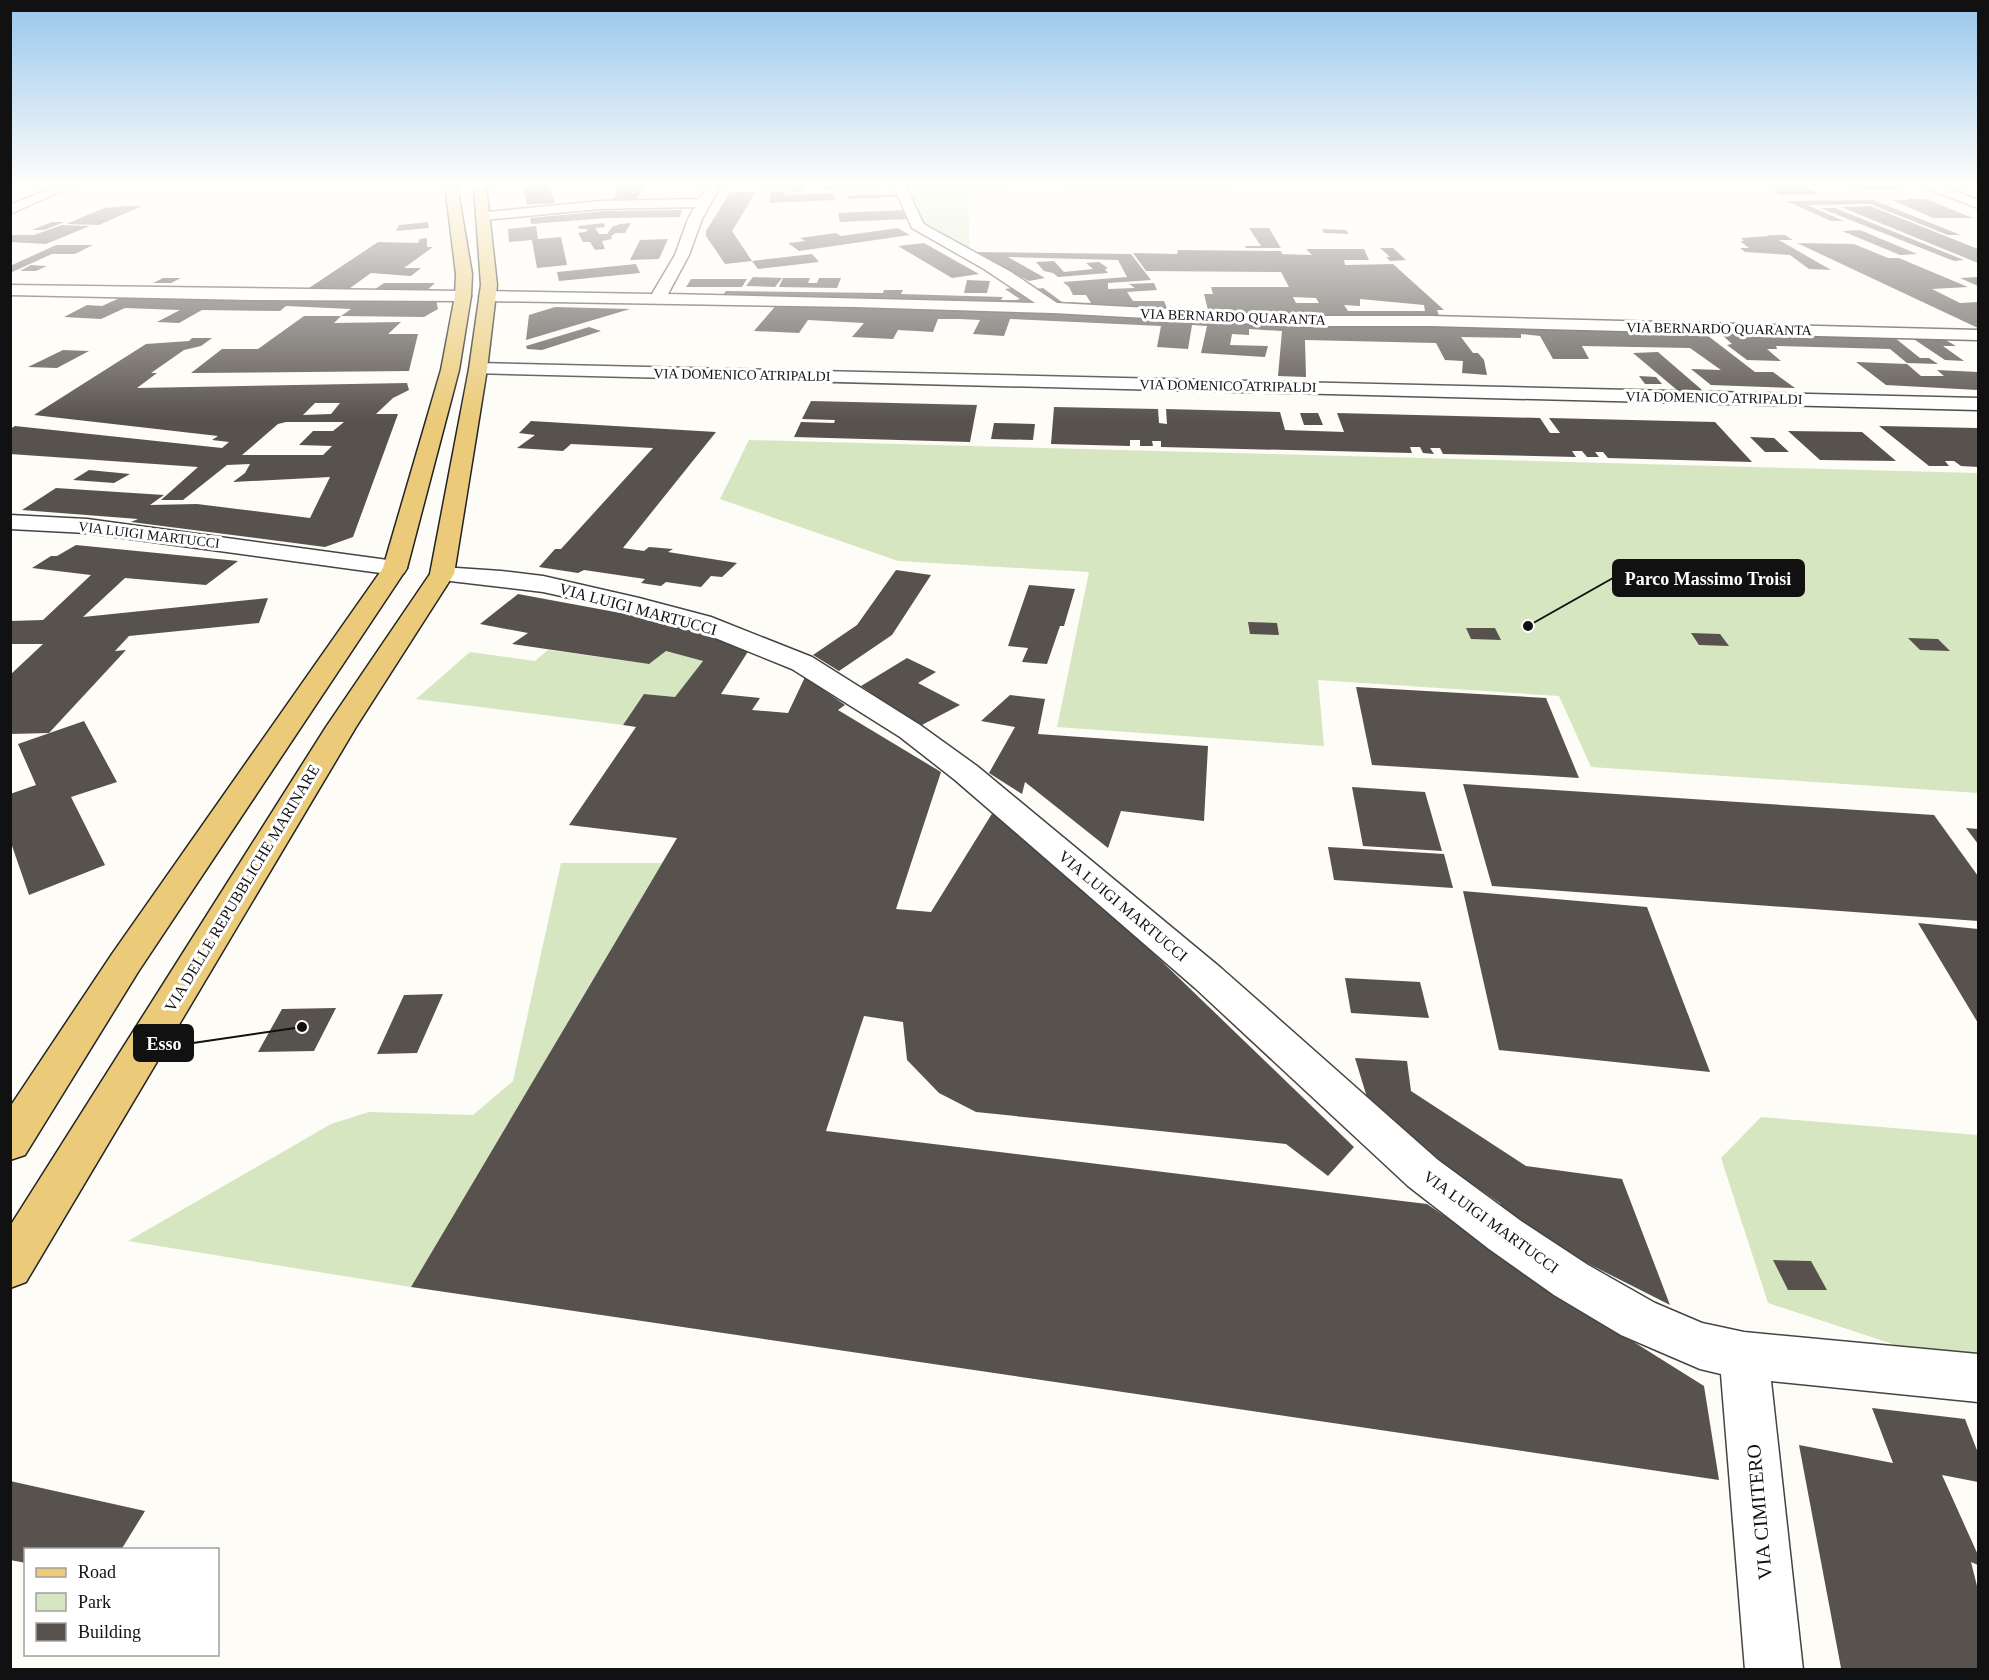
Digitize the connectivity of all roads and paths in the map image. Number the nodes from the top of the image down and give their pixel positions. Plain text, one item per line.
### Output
1 (463, 263) edge
2 (487, 263) edge
3 (677, 263) edge
4 (985, 263) edge
5 (10, 290) edge
6 (463, 296) junction
7 (488, 296) junction
8 (658, 298) junction
9 (1053, 308) junction
10 (1978, 335) edge
11 (464, 370) junction
12 (1978, 404) edge
13 (10, 522) edge
14 (395, 568) junction
15 (442, 574) junction
16 (10, 1143) edge
17 (14, 1251) edge
18 (1744, 1354) junction
19 (1978, 1378) edge
20 (1774, 1670) edge

1 - 6 main road, VIA DELLE REPUBBLICHE MARINARE
2 - 7 main road, VIA DELLE REPUBBLICHE MARINARE
3 - 8 street
4 - 9 street
5 - 6 street
6 - 7 main road
6 - 11 main road, VIA DELLE REPUBBLICHE MARINARE
7 - 8 street, VIA BERNARDO QUARANTA
7 - 11 main road, VIA DELLE REPUBBLICHE MARINARE
8 - 9 street, VIA BERNARDO QUARANTA
9 - 10 street, VIA BERNARDO QUARANTA
11 - 12 street, VIA DOMENICO ATRIPALDI
11 - 14 main road, VIA DELLE REPUBBLICHE MARINARE
11 - 15 main road, VIA DELLE REPUBBLICHE MARINARE
13 - 14 street, VIA LUIGI MARTUCCI
14 - 15 main road
14 - 16 main road, VIA DELLE REPUBBLICHE MARINARE
15 - 17 main road, VIA DELLE REPUBBLICHE MARINARE
15 - 18 street, VIA LUIGI MARTUCCI
18 - 19 street, VIA LUIGI MARTUCCI
18 - 20 street, VIA CIMITERO

